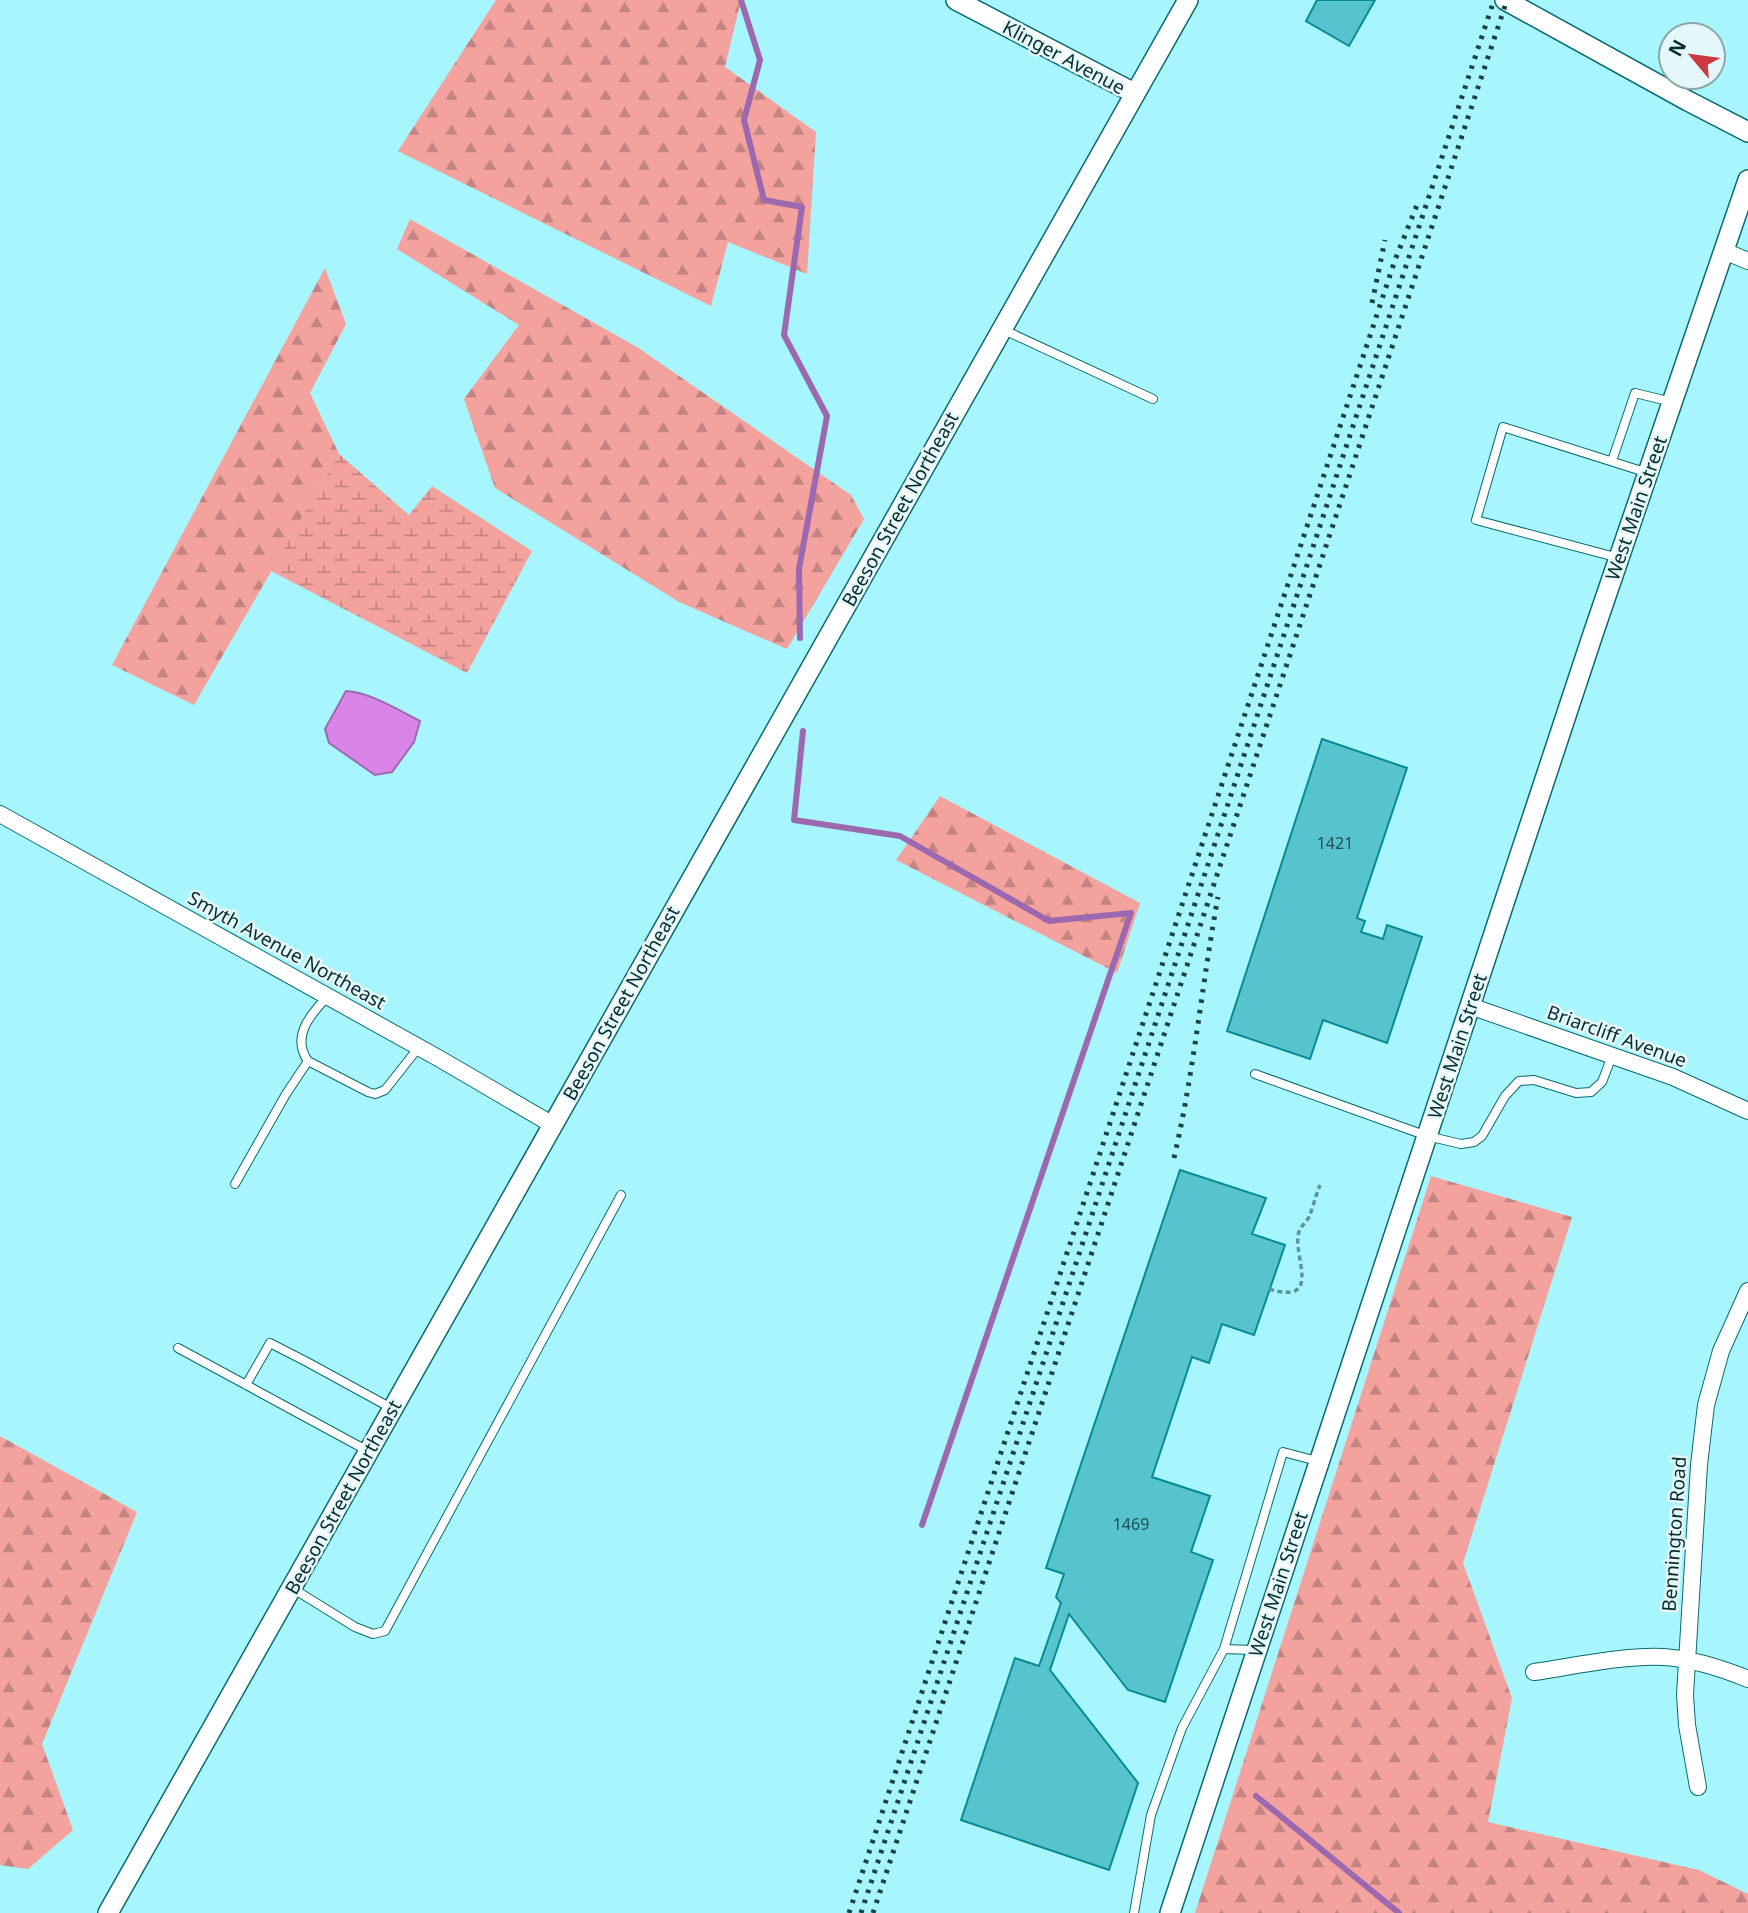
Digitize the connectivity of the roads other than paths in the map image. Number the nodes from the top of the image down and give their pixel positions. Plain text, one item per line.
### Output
1 (956, 0) edge
2 (1188, 0) edge
3 (1506, 0) edge
4 (1134, 93) junction
5 (1748, 132) edge
6 (1748, 180) edge
7 (1724, 251) junction
8 (1748, 261) edge
9 (1002, 328) junction
10 (1153, 399) dead end
11 (1672, 402) junction
12 (1612, 461) junction
13 (1648, 473) junction
14 (1619, 558) junction
15 (0, 814) edge
16 (327, 997) junction
17 (1470, 1006) junction
18 (419, 1047) junction
19 (1612, 1056) junction
20 (308, 1061) junction
21 (1255, 1074) dead end
22 (1748, 1111) edge
23 (553, 1125) junction
24 (1427, 1136) junction
25 (235, 1184) dead end
26 (621, 1195) dead end
27 (1748, 1291) edge
28 (178, 1348) dead end
29 (246, 1385) junction
30 (393, 1409) junction
31 (368, 1451) junction
32 (1318, 1461) junction
33 (292, 1588) junction
34 (1224, 1649) junction
35 (1256, 1650) junction
36 (1686, 1660) junction
37 (1534, 1672) dead end
38 (1748, 1679) edge
39 (1698, 1787) dead end
40 (108, 1913) edge
41 (1134, 1913) edge
42 (1170, 1913) edge

1 - 4 street, Klinger Avenue
2 - 4 street, Beeson Street Northeast
3 - 5 street
4 - 9 street, Beeson Street Northeast
6 - 7 street, West Main Street
7 - 8 street
7 - 11 street, West Main Street
9 - 10 lane
9 - 23 street, Beeson Street Northeast
11 - 12 lane
11 - 13 street, West Main Street
12 - 13 lane
12 - 14 lane
13 - 14 street, West Main Street
14 - 17 street, West Main Street
15 - 16 street, Smyth Avenue Northeast
16 - 18 street, Smyth Avenue Northeast
16 - 20 lane
17 - 19 street, Briarcliff Avenue
17 - 24 street, West Main Street
18 - 20 lane
18 - 23 street, Smyth Avenue Northeast
19 - 22 street, Briarcliff Avenue
19 - 24 lane
20 - 25 lane
21 - 24 lane
23 - 30 street, Beeson Street Northeast
24 - 32 street, West Main Street
26 - 33 lane
27 - 36 street, Bennington Road
28 - 29 lane
29 - 30 lane
29 - 31 lane
30 - 31 street, Beeson Street Northeast
31 - 33 street, Beeson Street Northeast
32 - 34 lane
32 - 35 street, West Main Street
33 - 40 street, Beeson Street Northeast
34 - 35 lane
34 - 41 lane
35 - 42 street, West Main Street
36 - 37 street
36 - 38 street
36 - 39 street, Bennington Road

